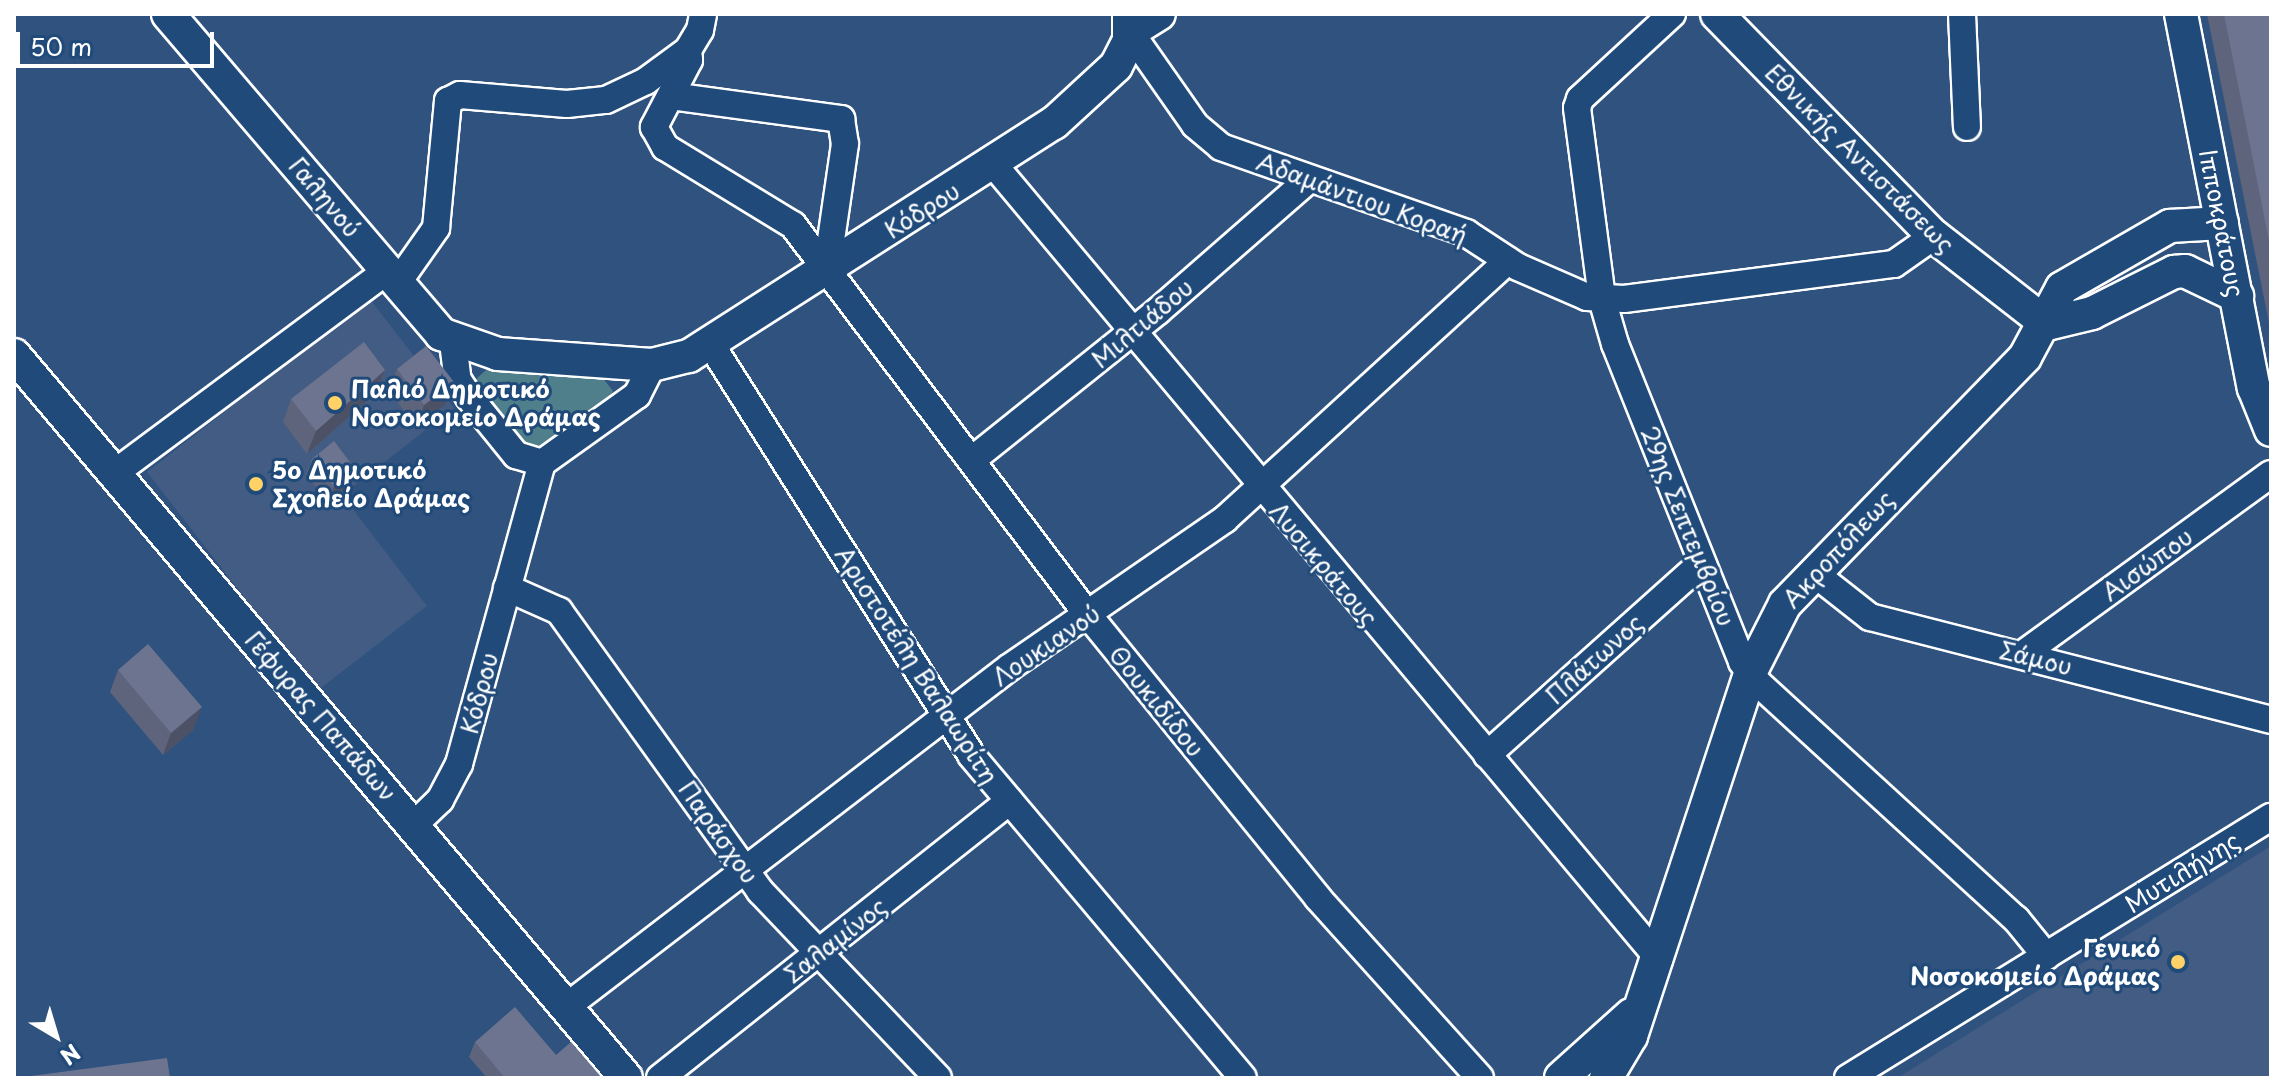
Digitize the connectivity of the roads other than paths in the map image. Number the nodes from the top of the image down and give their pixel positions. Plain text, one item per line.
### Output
1 (168, 14) edge
2 (703, 14) edge
3 (1159, 14) edge
4 (1672, 14) edge
5 (1962, 14) edge
6 (2181, 14) edge
7 (1725, 17) edge
8 (1130, 23) edge
9 (688, 50) junction
10 (671, 96) junction
11 (1967, 127) dead end
12 (994, 165) junction
13 (1308, 180) junction
14 (2222, 223) junction
15 (1934, 236) junction
16 (1508, 261) junction
17 (827, 268) junction
18 (390, 278) junction
19 (2237, 296) junction
20 (1602, 299) junction
21 (2047, 324) junction
22 (1132, 333) junction
23 (453, 342) junction
24 (710, 343) junction
25 (498, 354) joint
26 (14, 355) edge
27 (652, 365) junction
28 (2271, 430) edge
29 (972, 460) junction
30 (542, 463) junction
31 (2271, 474) edge
32 (112, 475) junction
33 (1261, 489) junction
34 (1702, 563) junction
35 (1814, 573) junction
36 (507, 588) junction
37 (1089, 616) junction
38 (2023, 654) junction
39 (1750, 673) junction
40 (946, 715) junction
41 (2271, 720) edge
42 (1487, 755) junction
43 (1009, 801) junction
44 (2271, 817) edge
45 (415, 824) junction
46 (746, 869) junction
47 (820, 952) junction
48 (2046, 956) junction
49 (1659, 959) junction
50 (1642, 1004) junction
51 (566, 1007) junction
52 (626, 1078) edge
53 (660, 1078) edge
54 (938, 1078) edge
55 (1243, 1078) edge
56 (1480, 1078) edge
57 (1561, 1078) edge
58 (1606, 1078) edge
59 (1848, 1078) edge

1 - 18 street, Γαληνού
2 - 9 street
3 - 8 street
4 - 20 street, 29ης Σεπτεμβρίου
5 - 11 street
6 - 14 street, Ιπποκράτους
7 - 15 street, Εθνικής Αντιστάσεως
8 - 12 street, Κόδρου
8 - 13 street, Αδαμάντιου Κοραή
9 - 10 street
9 - 18 street
10 - 17 street, Θουκιδίδου
10 - 17 street
12 - 17 street, Κόδρου
12 - 22 street, Λυσικράτους
13 - 16 street, Αδαμάντιου Κοραή
13 - 22 street, Μιλτιάδου
14 - 19 street, Ιπποκράτους
14 - 21 street, Ακροπόλεως
15 - 20 street, Αδαμάντιου Κοραή
15 - 21 street, Εθνικής Αντιστάσεως
16 - 20 street, Αδαμάντιου Κοραή
16 - 33 street, Λουκιανού
17 - 24 street, Κόδρου
17 - 29 street, Θουκιδίδου
18 - 23 street, Γαληνού
18 - 32 street
19 - 21 street
19 - 28 street, Ιπποκράτους
20 - 34 street, 29ης Σεπτεμβρίου
21 - 35 street, Ακροπόλεως
22 - 29 street, Μιλτιάδου
22 - 33 street, Λυσικράτους
23 - 25 street, Γαληνού
23 - 30 street
24 - 27 street, Κόδρου
24 - 40 street, Αριστοτέλη Βαλαωρίτη
25 - 27 street, Κόδρου
26 - 32 street, Γέφυρας Παπάδων
27 - 30 street
29 - 37 street, Θουκιδίδου
30 - 36 street, Κόδρου
31 - 38 street, Αισώπου
32 - 45 street, Γέφυρας Παπάδων
33 - 37 street, Λουκιανού
33 - 42 street, Λυσικράτους
34 - 39 street, 29ης Σεπτεμβρίου
34 - 42 street, Πλάτωνος
35 - 38 street, Σάμου
35 - 39 street, Ακροπόλεως
36 - 45 street, Κόδρου
36 - 46 street, Παράσχου
37 - 40 street, Λουκιανού
37 - 56 street, Θουκιδίδου
38 - 41 street, Σάμου
39 - 48 street, 29ης Σεπτεμβρίου
39 - 49 street, Ακροπόλεως
40 - 43 street, Αριστοτέλη Βαλαωρίτη
40 - 46 street, Λουκιανού
42 - 49 street, Λυσικράτους
43 - 47 street, Σαλαμίνος
43 - 55 street, Αριστοτέλη Βαλαωρίτη
44 - 48 street, Μυτιλήνης
45 - 51 street, Γέφυρας Παπάδων
46 - 47 street, Παράσχου
46 - 51 street, Λουκιανού
47 - 53 street, Σαλαμίνος
47 - 54 street, Παράσχου
48 - 59 street, Μυτιλήνης
49 - 50 street, Ακροπόλεως
50 - 57 street, Ακροπόλεως
50 - 58 street
51 - 52 street, Γέφυρας Παπάδων

